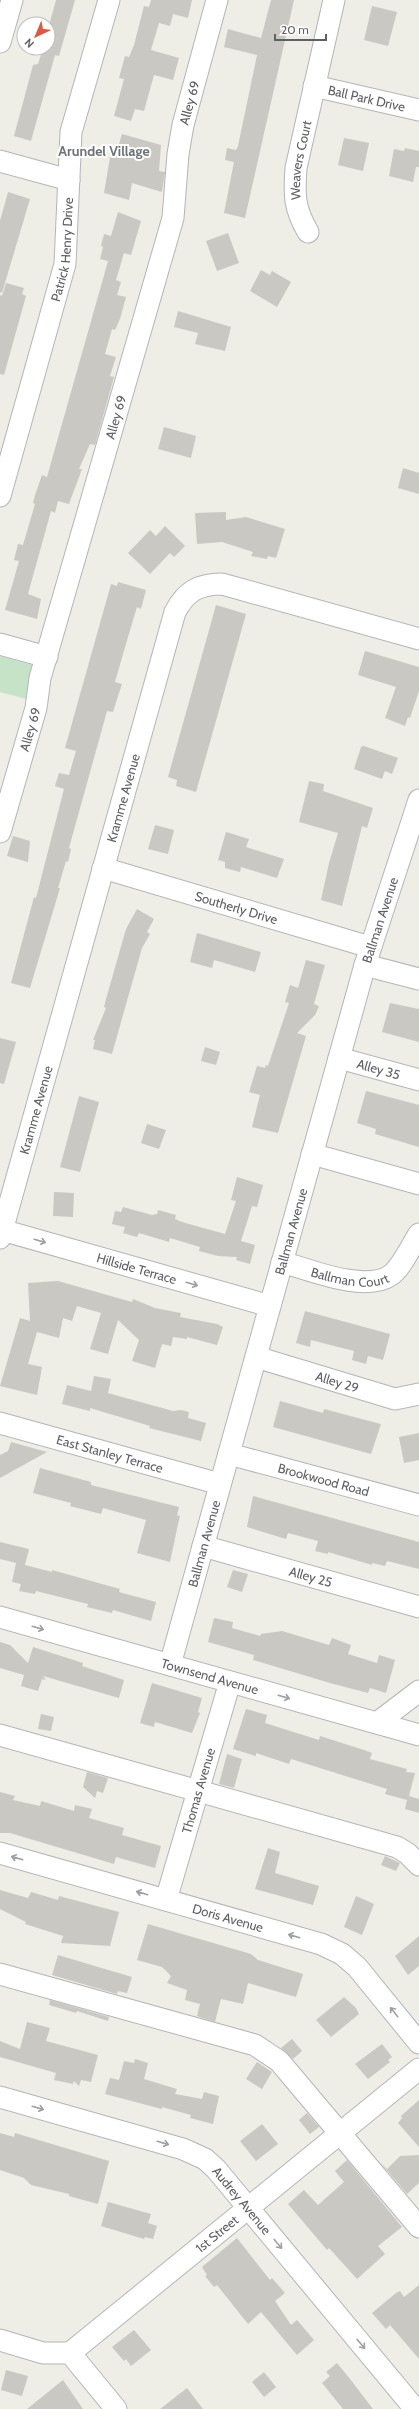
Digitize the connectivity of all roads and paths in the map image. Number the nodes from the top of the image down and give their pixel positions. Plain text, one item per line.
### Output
1 (12, 0) edge
2 (109, 0) edge
3 (217, 0) edge
4 (334, 0) edge
5 (0, 42) edge
6 (314, 86) junction
7 (419, 110) edge
8 (0, 161) edge
9 (69, 180) junction
10 (308, 232) dead end
11 (0, 496) edge
12 (419, 639) edge
13 (0, 644) edge
14 (47, 657) junction
15 (419, 800) edge
16 (0, 832) edge
17 (103, 868) junction
18 (367, 956) junction
19 (419, 979) edge
20 (339, 1058) junction
21 (419, 1080) edge
22 (312, 1154) junction
23 (419, 1184) edge
24 (1, 1234) edge
25 (419, 1234) edge
26 (282, 1262) junction
27 (270, 1306) junction
28 (256, 1357) junction
29 (419, 1394) edge
30 (0, 1423) edge
31 (229, 1454) junction
32 (220, 1484) junction
33 (419, 1505) edge
34 (203, 1546) junction
35 (419, 1607) edge
36 (0, 1617) edge
37 (170, 1665) junction
38 (230, 1682) junction
39 (419, 1691) edge
40 (377, 1723) junction
41 (0, 1735) edge
42 (419, 1735) edge
43 (198, 1791) junction
44 (0, 1853) edge
45 (419, 1865) edge
46 (166, 1900) junction
47 (0, 1974) edge
48 (419, 2043) edge
49 (419, 2069) edge
50 (0, 2097) edge
51 (341, 2132) junction
52 (248, 2208) junction
53 (419, 2227) edge
54 (0, 2340) edge
55 (70, 2353) junction
56 (116, 2409) edge
57 (415, 2409) edge

1 - 5 street
2 - 9 street, Patrick Henry Drive
3 - 14 street, Alley 69
4 - 6 street, Weavers Court
6 - 7 street, Ball Park Drive
6 - 10 street, Weavers Court
8 - 9 street
9 - 11 street, Patrick Henry Drive
12 - 17 street, Kramme Avenue
13 - 14 street
14 - 16 street, Alley 69
15 - 18 street, Ballman Avenue
17 - 18 street, Southerly Drive
17 - 24 street, Kramme Avenue
18 - 19 street, Southerly Drive
18 - 20 street, Ballman Avenue
20 - 21 street, Alley 35
20 - 22 street, Ballman Avenue
22 - 23 street
22 - 26 street, Ballman Avenue
24 -> 27 street, Hillside Terrace
25 - 26 street, Ballman Court
26 - 27 street, Ballman Avenue
27 - 28 street, Ballman Avenue
28 - 29 street, Alley 29
28 - 31 street, Ballman Avenue
30 - 32 street, East Stanley Terrace
31 - 32 street, Ballman Avenue
31 - 33 street, Brookwood Road
32 - 34 street, Ballman Avenue
34 - 35 street, Alley 25
34 - 37 street, Ballman Avenue
36 -> 37 street, Townsend Avenue
37 - 38 street, Townsend Avenue
38 -> 40 street, Townsend Avenue
38 - 43 street, Thomas Avenue
39 - 40 street
40 - 42 street, Townsend Avenue
41 - 43 street
43 - 45 street
43 - 46 street, Thomas Avenue
46 -> 44 street, Doris Avenue
48 -> 46 street, Doris Avenue
47 - 51 street
49 - 51 street, 1st Street
50 -> 52 street, Audrey Avenue
51 - 52 street, 1st Street
51 - 53 street
52 - 55 street, 1st Street
52 -> 57 street, Audrey Avenue
54 - 55 street
55 - 56 street

